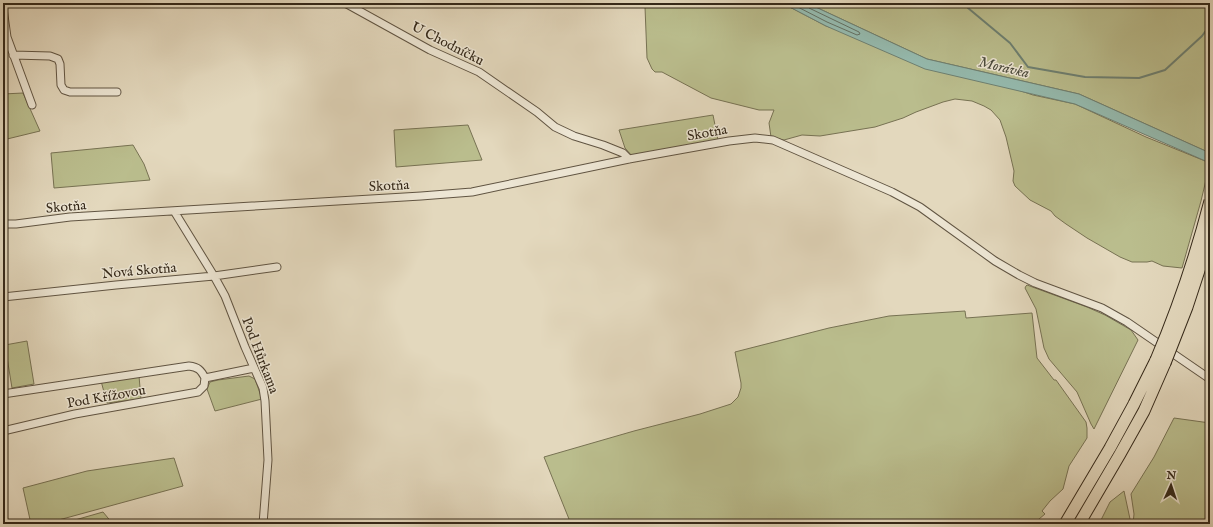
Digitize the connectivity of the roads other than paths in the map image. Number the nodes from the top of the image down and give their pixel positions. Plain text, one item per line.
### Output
1 (345, 3) edge
2 (3, 8) edge
3 (13, 55) junction
4 (117, 92) dead end
5 (32, 105) dead end
6 (629, 159) junction
7 (1210, 201) edge
8 (174, 211) junction
9 (3, 224) edge
10 (1210, 237) edge
11 (278, 267) dead end
12 (214, 276) junction
13 (3, 297) edge
14 (1160, 362) junction
15 (254, 368) junction
16 (205, 378) junction
17 (1210, 379) edge
18 (3, 394) edge
19 (3, 431) edge
20 (263, 524) edge
21 (1065, 524) edge
22 (1079, 524) edge

1 - 6 street, U Chodníčku
2 - 3 street
3 - 4 street
3 - 5 street
6 - 8 street, Skotňa
6 - 17 street, Skotňa
7 - 14 highway, bridge
8 - 9 street, Skotňa
8 - 12 street, Pod Hůrkama
10 - 14 highway, bridge
11 - 12 street, Nová Skotňa
12 - 13 street, Nová Skotňa
12 - 15 street, Pod Hůrkama
14 - 21 highway
14 - 22 highway
15 - 16 street
15 - 20 street, Pod Hůrkama
16 - 18 street, Pod Křížovou
16 - 19 street, Pod Křížovou

